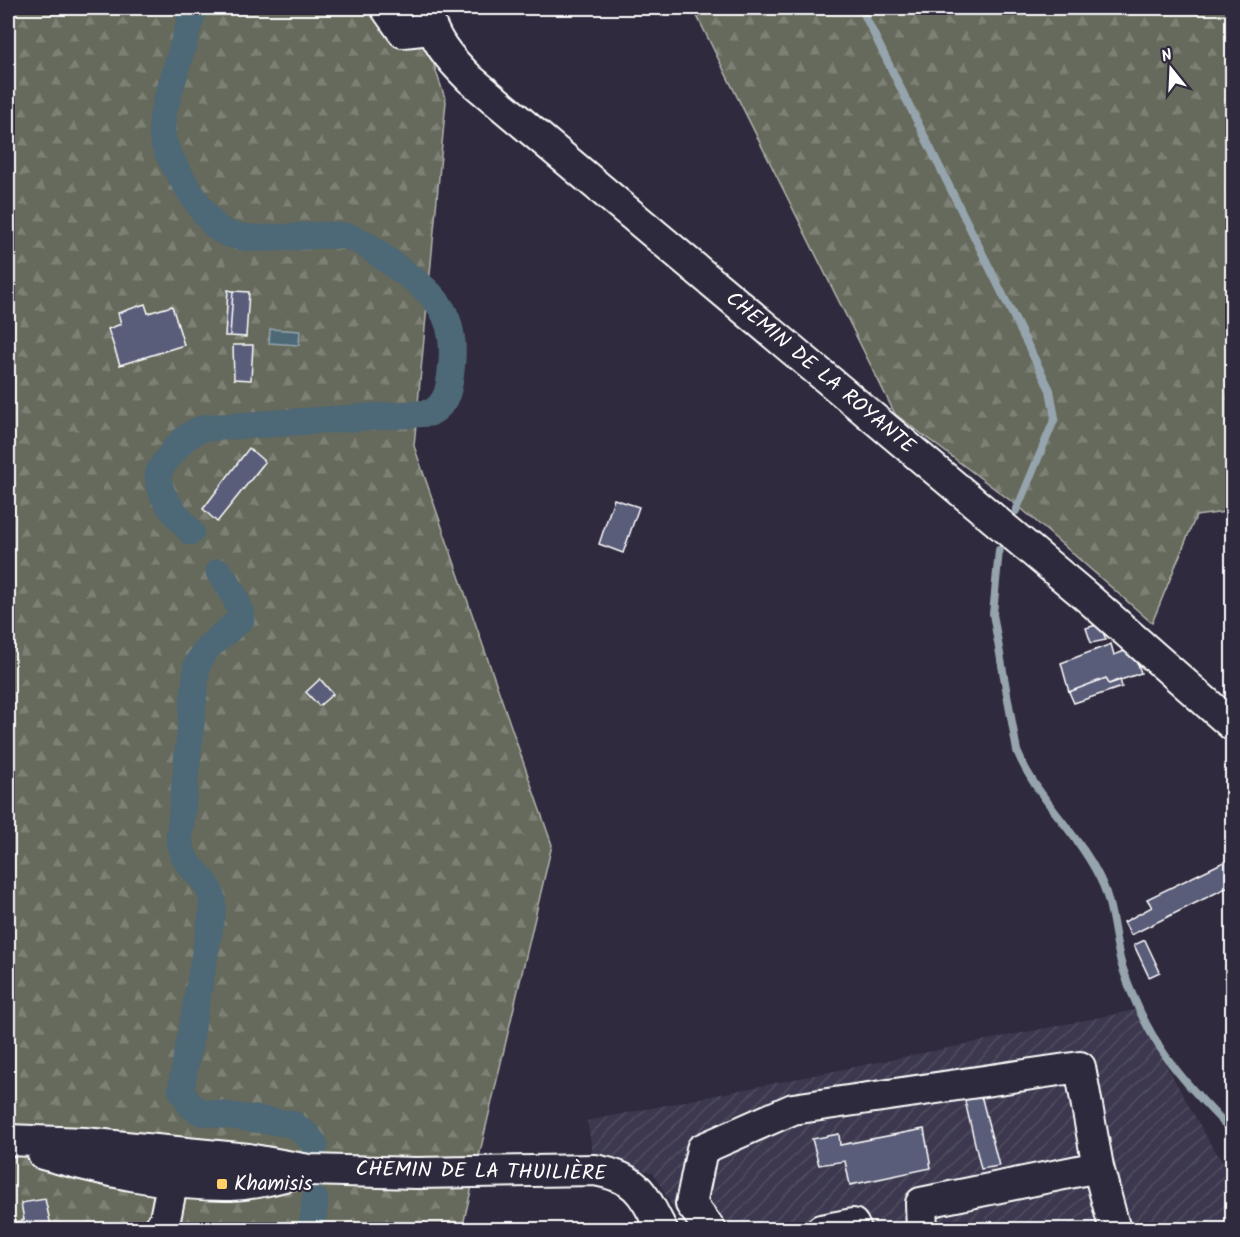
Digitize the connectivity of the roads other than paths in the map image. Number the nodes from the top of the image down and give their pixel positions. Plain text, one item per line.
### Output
1 (386, 8) edge
2 (428, 18) edge
3 (1233, 725) edge
4 (8, 1142) edge
5 (171, 1165) junction
6 (1098, 1167) junction
7 (309, 1170) junction
8 (158, 1230) edge
9 (662, 1230) edge
10 (711, 1230) edge
11 (821, 1230) edge
12 (856, 1230) edge
13 (922, 1230) edge
14 (1115, 1230) edge

1 - 2 street
2 - 3 street, CHEMIN DE LA ROYANTE
4 - 5 street, CHEMIN DE LA THUILIÈRE
5 - 7 street, CHEMIN DE LA THUILIÈRE
5 - 7 street, CHEMIN DE LA THUILIÈRE
5 - 8 street
6 - 10 street
6 - 13 street
6 - 14 street
7 - 9 street, CHEMIN DE LA THUILIÈRE
11 - 12 street

